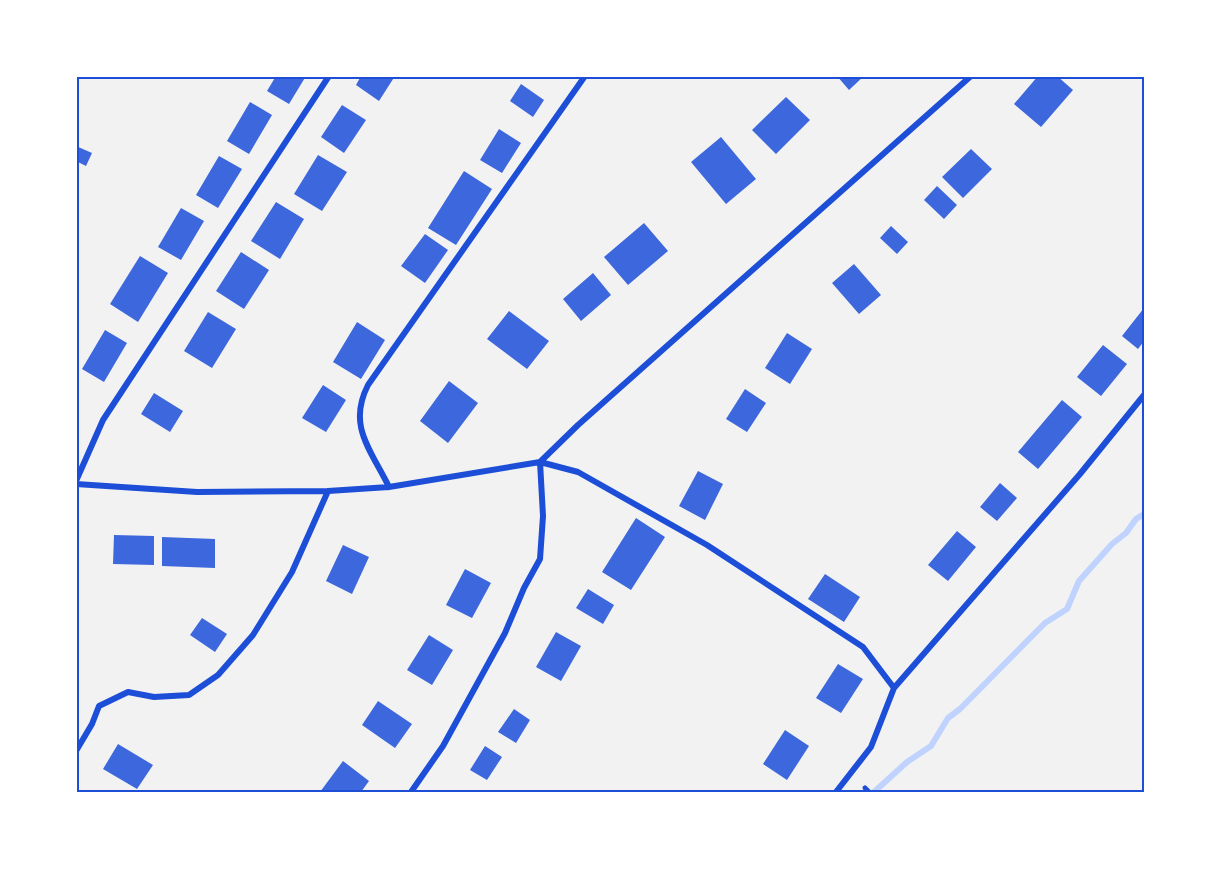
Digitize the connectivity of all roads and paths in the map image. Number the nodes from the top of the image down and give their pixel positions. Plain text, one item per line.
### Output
1 (329, 76) edge
2 (585, 76) edge
3 (971, 76) edge
4 (1144, 395) edge
5 (540, 462) junction
6 (76, 482) edge
7 (389, 487) junction
8 (328, 491) junction
9 (894, 688) junction
10 (76, 751) edge
11 (411, 792) edge
12 (836, 792) edge

1 - 6 street
2 - 7 street
3 - 5 street
4 - 9 street
5 - 7 street
5 - 9 street
5 - 11 street
6 - 8 street
7 - 8 street
8 - 10 street
9 - 12 street

